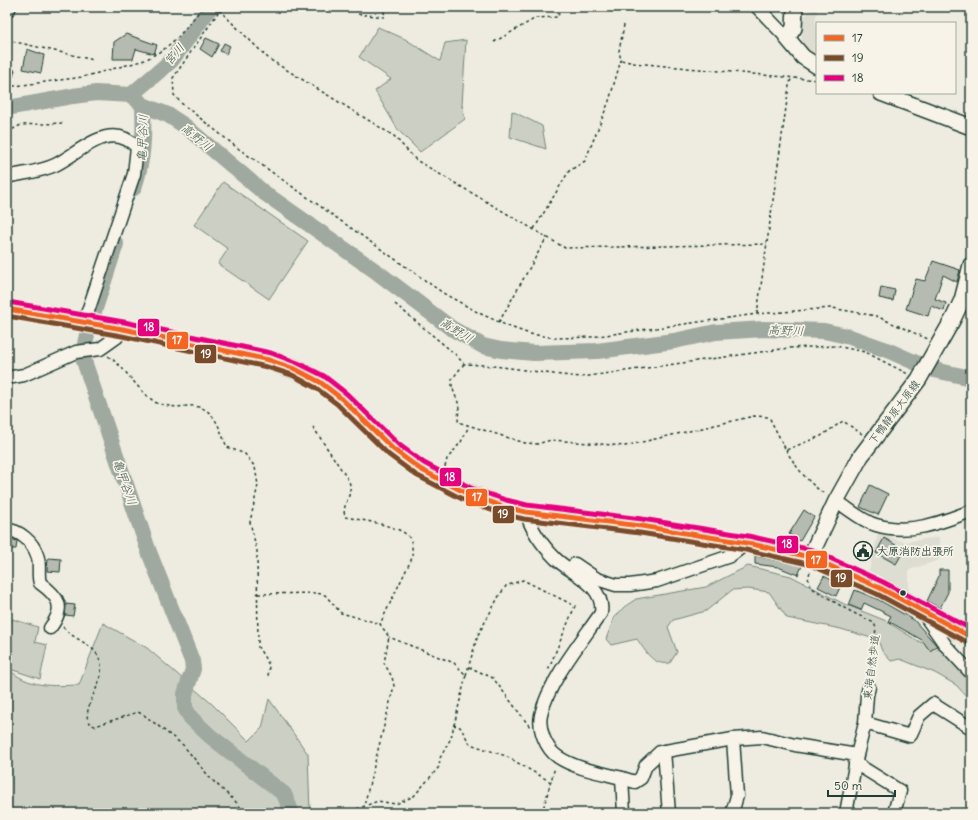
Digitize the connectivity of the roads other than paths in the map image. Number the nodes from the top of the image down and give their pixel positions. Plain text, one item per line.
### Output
1 (757, 7) edge
2 (795, 7) edge
3 (787, 38) junction
4 (816, 65) edge
5 (884, 94) edge
6 (971, 127) edge
7 (7, 177) edge
8 (971, 264) edge
9 (7, 309) edge
10 (90, 324) junction
11 (123, 330) junction
12 (7, 378) edge
13 (830, 497) junction
14 (971, 511) edge
15 (526, 512) junction
16 (7, 530) edge
17 (747, 543) junction
18 (543, 544) junction
19 (810, 557) junction
20 (920, 609) junction
21 (53, 624) road end
22 (964, 634) edge
23 (946, 646) junction
24 (971, 673) edge
25 (869, 687) road end
26 (865, 723) junction
27 (971, 728) edge
28 (733, 739) junction
29 (664, 751) junction
30 (856, 759) junction
31 (622, 778) junction
32 (624, 813) edge
33 (670, 813) edge
34 (732, 813) edge
35 (846, 813) edge
36 (894, 813) edge

1 - 3 street
2 - 3 main road
3 - 4 main road
5 - 6 main road
7 - 10 street
8 - 13 main road, 下鴨静原大原線
9 - 10 highway
10 - 11 highway
11 - 12 street
11 - 15 highway
13 - 14 street
13 - 19 main road, 下鴨静原大原線
15 - 17 highway
15 - 18 street
16 - 21 street
17 - 18 street
17 - 19 highway
18 - 31 street
19 - 20 highway
20 - 22 highway
20 - 23 street
22 - 23 street
23 - 24 street
25 - 26 street, 東海自然歩道
26 - 27 street
26 - 30 street, 東海自然歩道
28 - 29 street
28 - 30 street
28 - 34 street
29 - 31 street
29 - 33 street
30 - 35 street, 東海自然歩道
30 - 36 street
31 - 32 street

